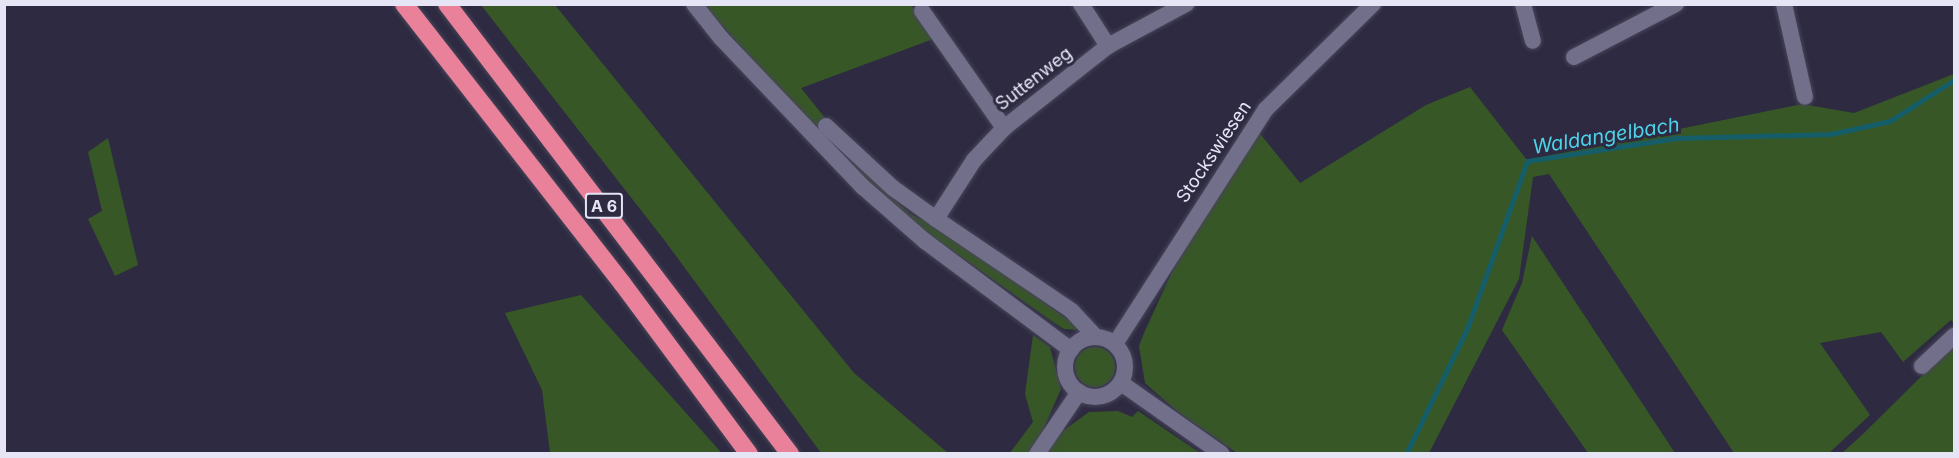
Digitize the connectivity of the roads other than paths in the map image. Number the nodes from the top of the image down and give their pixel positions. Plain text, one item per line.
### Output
1 (404, 4) edge
2 (447, 4) edge
3 (694, 4) edge
4 (1081, 4) edge
5 (1186, 4) edge
6 (1523, 4) edge
7 (1676, 4) edge
8 (1784, 4) edge
9 (1363, 8) edge
10 (922, 11) dead end
11 (1533, 41) dead end
12 (1108, 46) junction
13 (1574, 57) dead end
14 (1805, 97) dead end
15 (826, 126) dead end
16 (1004, 128) junction
17 (936, 219) junction
18 (1090, 330) junction
19 (1954, 336) edge
20 (1115, 344) junction
21 (1071, 350) junction
22 (1922, 366) dead end
23 (1121, 383) junction
24 (1079, 392) junction
25 (749, 453) edge
26 (789, 453) edge
27 (1037, 453) edge
28 (1222, 453) edge

1 - 25 highway, A 6
2 - 26 highway, A 6
3 - 21 street
4 - 12 street
5 - 12 street, Suttenweg
6 - 11 street
7 - 13 street
8 - 14 street
9 - 20 street, Stockswiesen
10 - 16 street
12 - 16 street, Suttenweg
15 - 17 street
16 - 17 street, Suttenweg
17 - 18 street
18 - 20 street
18 - 21 street
19 - 22 street
20 - 23 street
21 - 24 street
23 - 24 street
23 - 28 street
24 - 27 street

